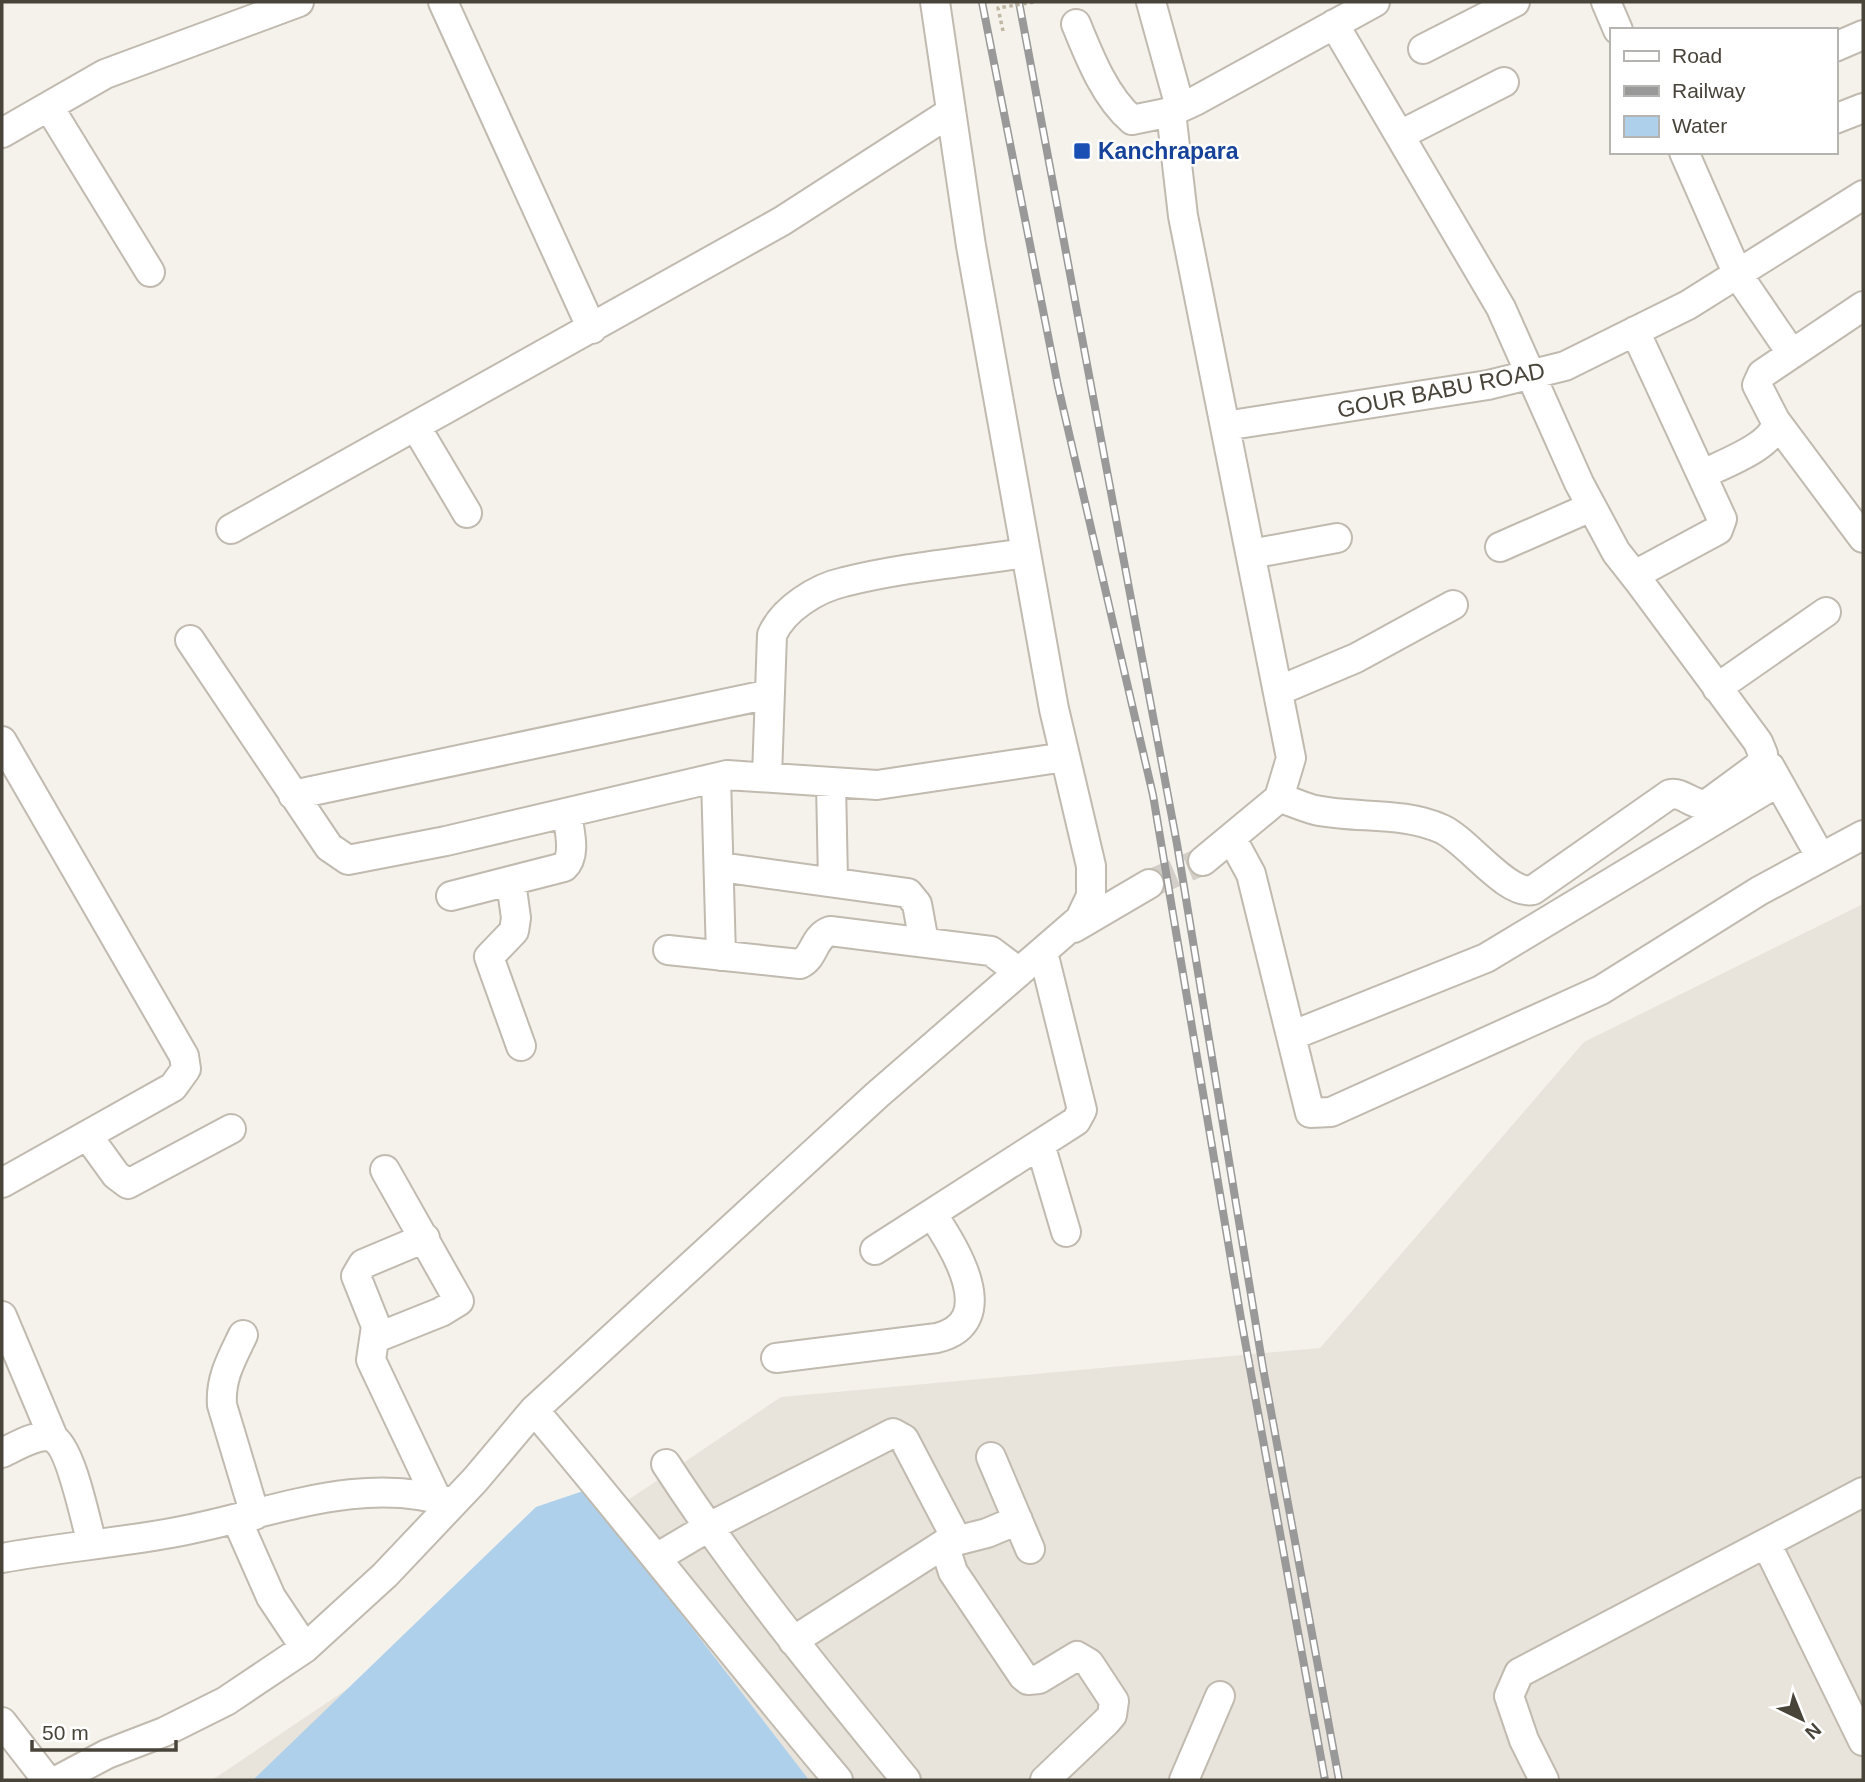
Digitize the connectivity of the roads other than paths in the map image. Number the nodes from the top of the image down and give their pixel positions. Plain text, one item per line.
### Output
1 (299, 2) edge
2 (443, 2) edge
3 (935, 2) edge
4 (1151, 2) edge
5 (1375, 2) edge
6 (1516, 2) edge
7 (1606, 2) edge
8 (1076, 24) dead end
9 (1334, 24) junction
10 (1617, 28) edge
11 (1863, 35) edge
12 (1837, 46) edge
13 (1423, 49) dead end
14 (1504, 82) dead end
15 (49, 107) junction
16 (1863, 108) edge
17 (1176, 109) junction
18 (951, 112) junction
19 (1837, 118) edge
20 (2, 133) edge
21 (1400, 135) junction
22 (1685, 154) edge
23 (1863, 195) edge
24 (150, 272) dead end
25 (1738, 275) junction
26 (1863, 306) edge
27 (592, 329) junction
28 (1635, 331) junction
29 (1792, 354) junction
30 (1533, 376) junction
31 (1775, 420) junction
32 (416, 426) junction
33 (1225, 426) junction
34 (1703, 474) junction
35 (1591, 507) junction
36 (467, 513) dead end
37 (231, 529) dead end
38 (1337, 538) dead end
39 (1863, 538) edge
40 (1500, 547) dead end
41 (1026, 552) junction
42 (1251, 554) junction
43 (1638, 580) junction
44 (1453, 605) dead end
45 (1826, 612) dead end
46 (190, 640) dead end
47 (1717, 688) junction
48 (1278, 691) junction
49 (770, 694) junction
50 (2, 741) edge
51 (1763, 754) junction
52 (1065, 757) junction
53 (766, 776) junction
54 (716, 778) junction
55 (1778, 782) junction
56 (12, 784) edge
57 (831, 785) junction
58 (293, 795) junction
59 (1279, 797) junction
60 (567, 813) junction
61 (1863, 835) edge
62 (1232, 839) junction
63 (1820, 856) junction
64 (1203, 861) tunnel mouth
65 (720, 867) junction
66 (833, 881) junction
67 (511, 882) junction
68 (1149, 884) tunnel mouth
69 (451, 896) dead end
70 (924, 942) junction
71 (1052, 943) junction
72 (668, 950) dead end
73 (721, 956) junction
74 (1020, 972) junction
75 (1291, 1036) junction
76 (521, 1046) dead end
77 (232, 1129) dead end
78 (87, 1135) junction
79 (1040, 1144) junction
80 (385, 1170) dead end
81 (2, 1183) edge
82 (932, 1214) junction
83 (1066, 1232) dead end
84 (425, 1238) junction
85 (875, 1250) dead end
86 (2, 1316) edge
87 (243, 1335) dead end
88 (376, 1338) junction
89 (776, 1358) dead end
90 (534, 1410) junction
91 (53, 1437) junction
92 (2, 1453) edge
93 (991, 1457) dead end
94 (666, 1464) dead end
95 (1863, 1492) edge
96 (444, 1500) junction
97 (246, 1518) junction
98 (1018, 1520) junction
99 (707, 1528) junction
100 (951, 1542) junction
101 (92, 1544) junction
102 (1767, 1545) junction
103 (1030, 1549) dead end
104 (658, 1557) junction
105 (2, 1558) edge
106 (793, 1641) junction
107 (305, 1648) junction
108 (1220, 1696) dead end
109 (2, 1722) edge
110 (1863, 1741) edge
111 (47, 1780) edge
112 (58, 1780) edge
113 (838, 1780) edge
114 (906, 1780) edge
115 (1045, 1780) edge
116 (1184, 1780) edge
117 (1544, 1780) edge

1 - 15 street
2 - 27 street
3 - 18 street
4 - 17 street
5 - 9 street
6 - 13 street
7 - 10 street
8 - 17 street
9 - 17 street
9 - 21 street
11 - 12 street
14 - 21 street
15 - 20 street
15 - 24 street
16 - 19 street
17 - 33 street
18 - 27 street
18 - 41 street
21 - 30 street
22 - 25 street
23 - 25 street, GOUR BABU ROAD
25 - 28 street, GOUR BABU ROAD
25 - 29 street
26 - 29 street
27 - 32 street
28 - 30 street, GOUR BABU ROAD
28 - 34 street
29 - 31 street
30 - 33 street, GOUR BABU ROAD
30 - 35 street
31 - 34 street
31 - 39 street
32 - 36 street
32 - 37 street
33 - 42 street
34 - 43 street
35 - 40 street
35 - 43 street
38 - 42 street
41 - 49 street
41 - 52 street
42 - 48 street
43 - 47 street
44 - 48 street
45 - 47 street
46 - 58 street
47 - 51 street
48 - 59 street
49 - 53 street
49 - 58 street
50 - 56 street
51 - 55 street
51 - 59 street
52 - 57 street
52 - 71 street
53 - 54 street
53 - 57 street
54 - 60 street
54 - 65 street
55 - 63 street
55 - 75 street
56 - 78 street
57 - 66 street
58 - 60 street
59 - 62 street
60 - 67 street
61 - 63 street
62 - 64 street
62 - 75 street
63 - 75 street
65 - 66 street
65 - 73 street
66 - 70 street
67 - 69 street
67 - 76 street
68 - 71 street
70 - 73 street
70 - 74 street
71 - 74 street
71 - 79 street
72 - 73 street
74 - 90 street
77 - 78 street
78 - 81 street
79 - 82 street
79 - 83 street
80 - 84 street
82 - 85 street
82 - 89 street
84 - 88 street
84 - 88 street
86 - 91 street
87 - 97 street
88 - 96 street
90 - 96 street
90 - 104 street
91 - 92 street
91 - 101 street
93 - 98 street
94 - 99 street
95 - 102 street
96 - 97 street
96 - 107 street
97 - 101 street
97 - 107 street
98 - 100 street
98 - 103 street
99 - 100 street
99 - 104 street
99 - 106 street
100 - 106 street
100 - 115 street
101 - 105 street
102 - 110 street
102 - 117 street
104 - 113 street
106 - 114 street
107 - 112 street
108 - 116 street
109 - 111 street

